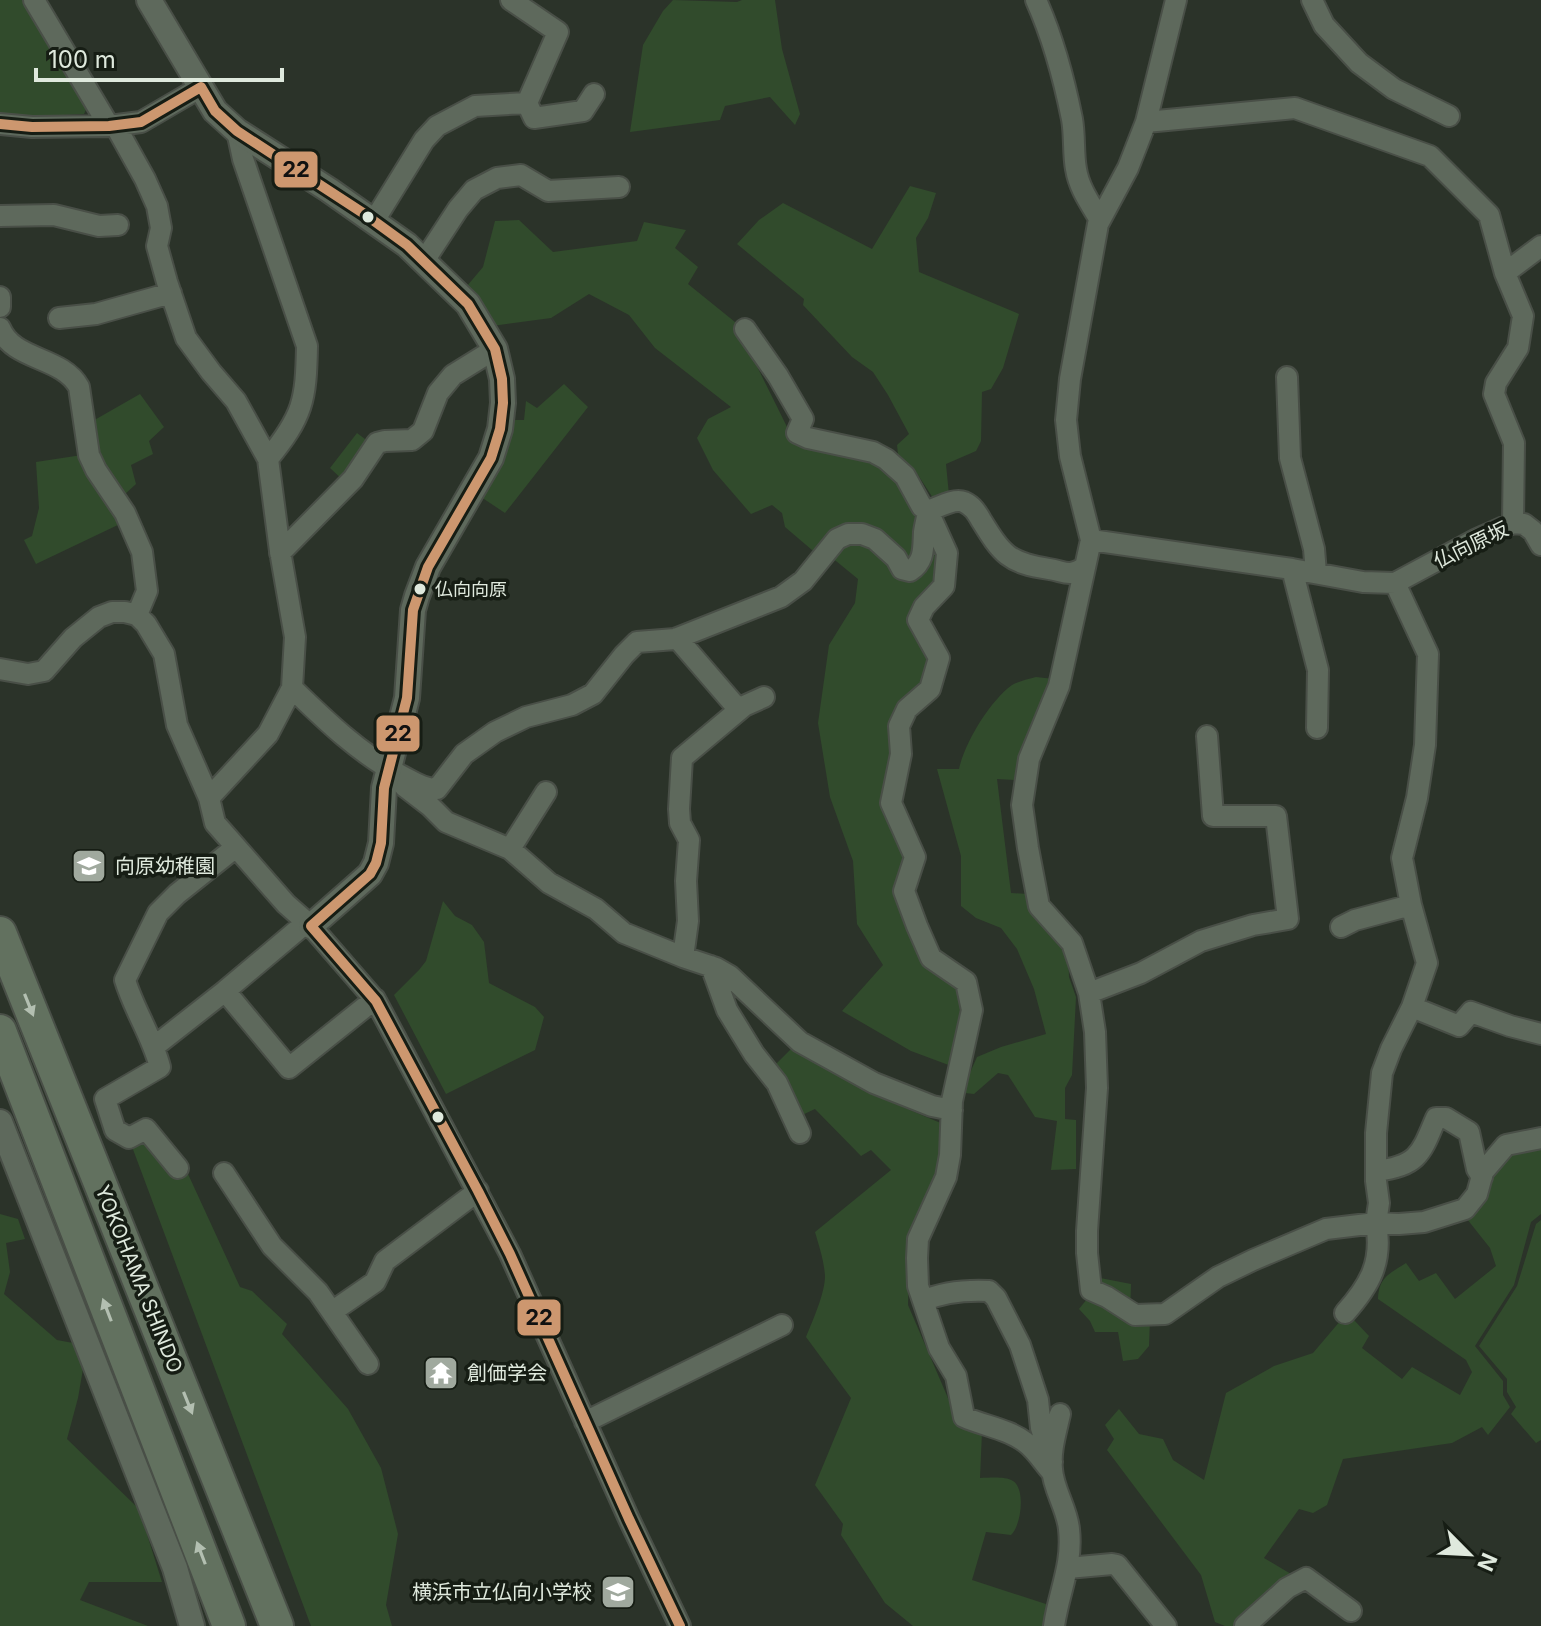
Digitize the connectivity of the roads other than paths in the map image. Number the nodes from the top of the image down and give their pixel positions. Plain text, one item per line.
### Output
1 (34, 0) edge
2 (149, 0) edge
3 (511, 0) edge
4 (1036, 0) edge
5 (1176, 0) edge
6 (1312, 0) edge
7 (201, 87) junction
8 (594, 94) dead end
9 (527, 103) junction
10 (1449, 116) dead end
11 (1146, 122) junction
12 (0, 124) edge
13 (112, 126) junction
14 (237, 131) junction
15 (619, 187) dead end
16 (0, 216) edge
17 (1100, 220) junction
18 (374, 221) junction
19 (118, 225) dead end
20 (1541, 246) edge
21 (424, 261) junction
22 (1505, 273) junction
23 (171, 293) junction
24 (0, 297) edge
25 (0, 307) edge
26 (59, 318) dead end
27 (0, 328) edge
28 (745, 329) dead end
29 (495, 349) junction
30 (1287, 377) dead end
31 (268, 459) junction
32 (928, 511) junction
33 (1513, 523) junction
34 (1091, 540) junction
35 (1541, 545) edge
36 (280, 553) junction
37 (1085, 567) junction
38 (1292, 569) junction
39 (1316, 573) junction
40 (1395, 583) junction
41 (137, 615) junction
42 (677, 638) junction
43 (0, 669) edge
44 (292, 688) junction
45 (764, 697) dead end
46 (739, 710) junction
47 (1317, 728) dead end
48 (1207, 736) dead end
49 (388, 769) junction
50 (546, 792) dead end
51 (209, 798) junction
52 (236, 847) junction
53 (510, 849) junction
54 (1411, 905) junction
55 (309, 924) junction
56 (1341, 927) dead end
57 (0, 933) edge
58 (683, 957) junction
59 (711, 966) junction
60 (225, 991) junction
61 (1089, 993) junction
62 (375, 999) junction
63 (1412, 1007) junction
64 (0, 1031) edge
65 (1541, 1034) edge
66 (155, 1046) junction
67 (952, 1110) junction
68 (0, 1122) edge
69 (800, 1133) dead end
70 (1541, 1138) edge
71 (178, 1168) dead end
72 (1376, 1171) junction
73 (224, 1173) dead end
74 (1482, 1177) junction
75 (478, 1191) junction
76 (1376, 1223) junction
77 (923, 1301) junction
78 (333, 1311) junction
79 (1345, 1313) dead end
80 (782, 1325) dead end
81 (368, 1364) dead end
82 (1060, 1414) dead end
83 (585, 1422) junction
84 (1052, 1467) junction
85 (1068, 1568) junction
86 (1351, 1611) dead end
87 (192, 1626) edge
88 (229, 1626) edge
89 (277, 1626) edge
90 (680, 1626) edge
91 (1054, 1626) edge
92 (1166, 1626) edge
93 (1245, 1626) edge

1 - 13 street
2 - 7 street
3 - 9 street
4 - 17 street
5 - 11 street
6 - 10 street
7 - 13 street
7 - 14 street
8 - 9 street
9 - 18 street
11 - 17 street
11 - 22 street
12 - 13 street
13 - 23 street
14 - 18 street
14 - 31 street
15 - 21 street
16 - 19 street
17 - 34 street
18 - 21 street
20 - 22 street
21 - 29 street
22 - 33 street
23 - 26 street
23 - 31 street
24 - 25 street
27 - 41 street
28 - 32 street
29 - 36 street
29 - 49 street
30 - 39 street
31 - 36 street
32 - 37 street
32 - 42 street
32 - 67 street
33 - 35 street, 仏向原坂
33 - 40 street, 仏向原坂
34 - 37 street
34 - 38 street
36 - 44 street
37 - 61 street
38 - 39 street
38 - 47 street
39 - 40 street
40 - 54 street
41 - 43 street
41 - 51 street
42 - 46 street
42 - 49 street
44 - 49 street
44 - 51 street
45 - 46 street
46 - 58 street
48 - 61 street
49 - 53 street
49 - 55 street
50 - 53 street
51 - 52 street
52 - 55 street
52 - 66 street
53 - 58 street
54 - 56 street
54 - 63 street
55 - 60 street
55 - 62 street
57 -> 89 highway, YOKOHAMA SHINDO
58 - 59 street
59 - 67 street
59 - 69 street
60 - 62 street
60 - 66 street
61 - 76 street
62 - 75 street
63 - 65 street
63 - 72 street
88 -> 64 highway, YOKOHAMA SHINDO
66 - 71 street
67 - 77 street
68 - 87 street
70 - 74 street
72 - 74 street
72 - 76 street
73 - 78 street
74 - 76 street
75 - 78 street
75 - 83 street
76 - 79 street
77 - 84 street
77 - 84 street
78 - 81 street
80 - 83 street
82 - 84 street
83 - 90 street
84 - 85 street
85 - 91 street
85 - 92 street
86 - 93 street

